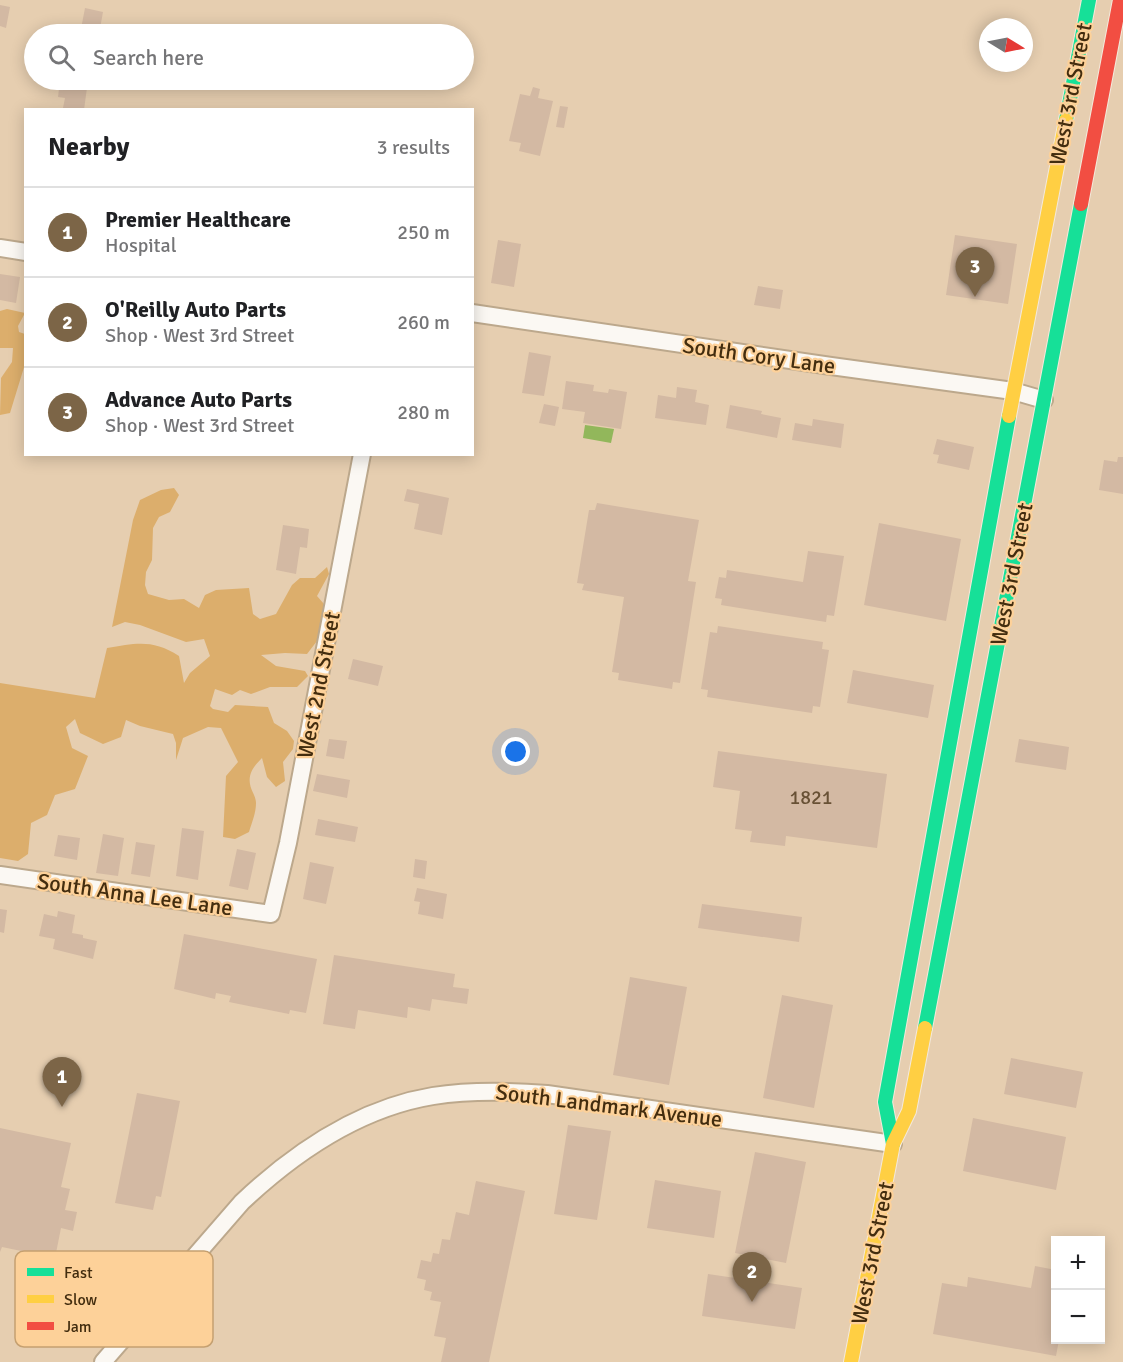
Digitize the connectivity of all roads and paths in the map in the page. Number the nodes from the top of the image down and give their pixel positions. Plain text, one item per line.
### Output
1 (1089, 0) edge
2 (1115, 0) edge
3 (1120, 0) edge
4 (1113, 35) junction
5 (0, 248) edge
6 (24, 252) edge
7 (474, 314) edge
8 (1013, 390) junction
9 (1044, 400) junction
10 (362, 456) edge
11 (0, 875) edge
12 (271, 914) joint
13 (892, 1144) junction
14 (199, 1251) edge
15 (116, 1347) edge
16 (103, 1362) edge
17 (851, 1362) edge

1 - 8 main road, West 3rd Street
2 - 4 main road
3 - 4 main road, West 3rd Street
4 - 9 main road, West 3rd Street
5 - 6 street
7 - 8 street, South Cory Lane
8 - 9 street, South Cory Lane
8 - 13 main road, West 3rd Street
9 - 13 main road, West 3rd Street
10 - 12 street, West 2nd Street
11 - 12 street, South Anna Lee Lane
13 - 14 street, South Landmark Avenue
13 - 17 main road, West 3rd Street
15 - 16 street, South Landmark Avenue

